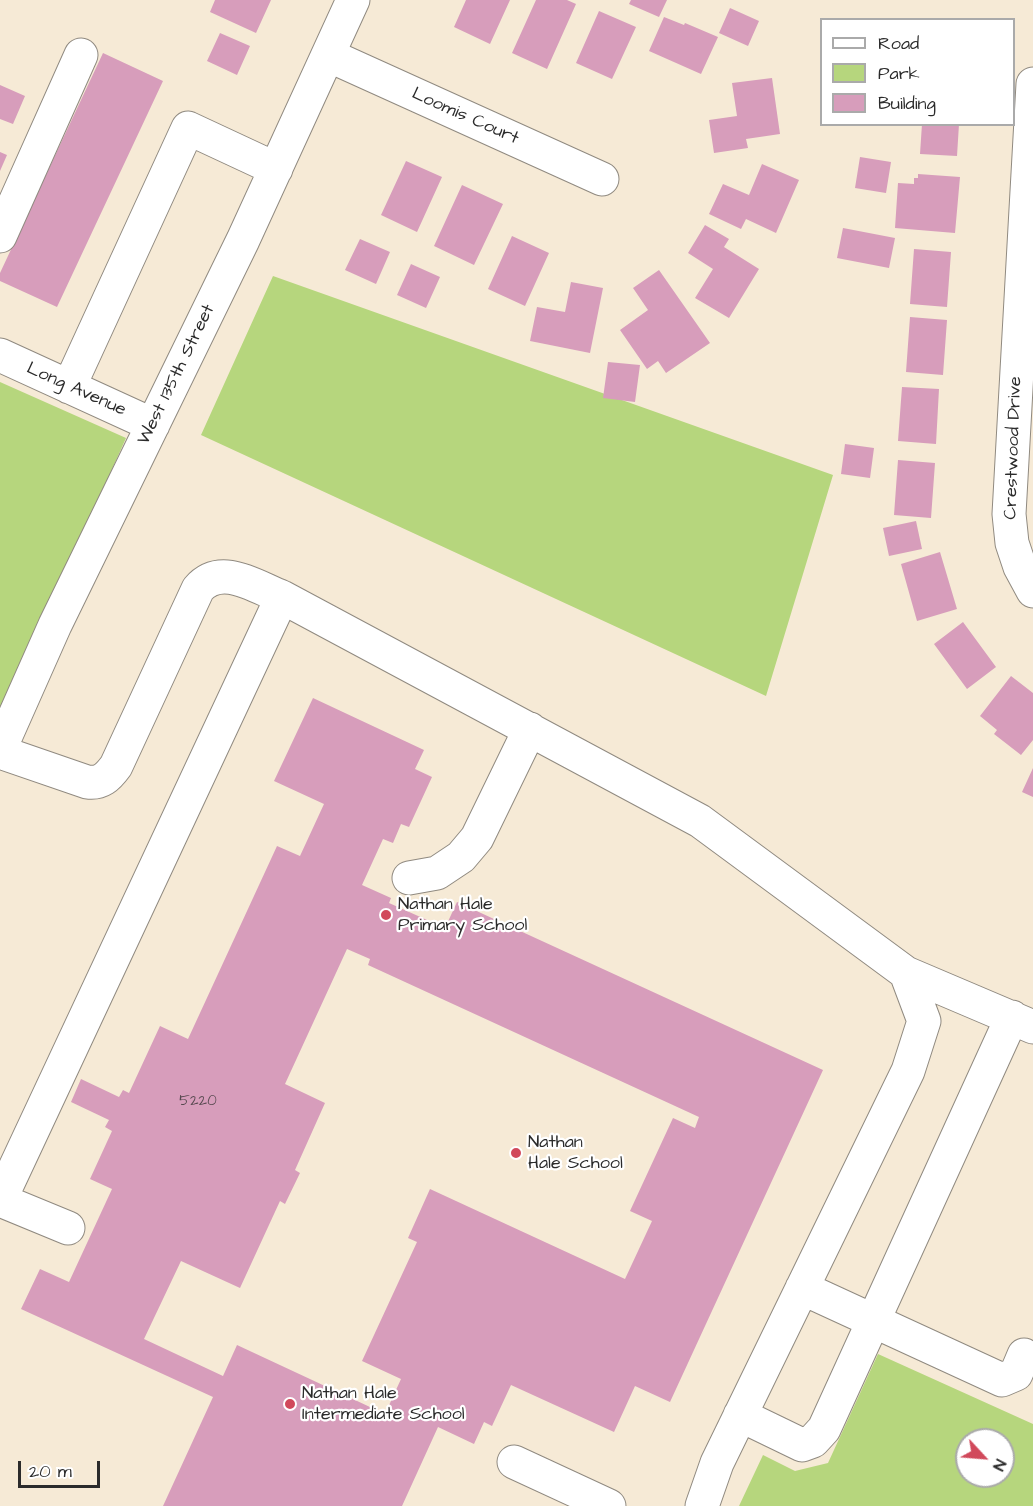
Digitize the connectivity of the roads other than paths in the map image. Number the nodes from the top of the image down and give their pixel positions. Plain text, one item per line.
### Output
1 (353, 0) edge
2 (81, 55) dead end
3 (328, 55) junction
4 (1033, 84) edge
5 (276, 169) junction
6 (602, 179) dead end
7 (0, 237) edge
8 (0, 355) edge
9 (69, 387) junction
10 (153, 425) junction
11 (1033, 591) edge
12 (282, 597) junction
13 (530, 729) junction
14 (0, 750) edge
15 (408, 878) dead end
16 (906, 973) junction
17 (1022, 1022) edge
18 (0, 1200) edge
19 (68, 1228) dead end
20 (802, 1288) junction
21 (873, 1320) junction
22 (1024, 1355) dead end
23 (740, 1415) junction
24 (514, 1462) dead end
25 (609, 1506) edge
26 (702, 1506) edge

1 - 3 street, West 135th Street
2 - 7 street
3 - 5 street, West 135th Street
3 - 6 street, Loomis Court
4 - 11 street, Crestwood Drive
5 - 9 street
5 - 10 street, West 135th Street
8 - 9 street, Long Avenue
9 - 10 street, Long Avenue
10 - 14 street, West 135th Street
12 - 13 street
12 - 14 street
12 - 18 street
13 - 15 street
13 - 16 street
16 - 17 street
16 - 20 street
17 - 21 street
18 - 19 street
20 - 21 street
20 - 23 street
21 - 22 street
21 - 23 street
23 - 26 street
24 - 25 street

